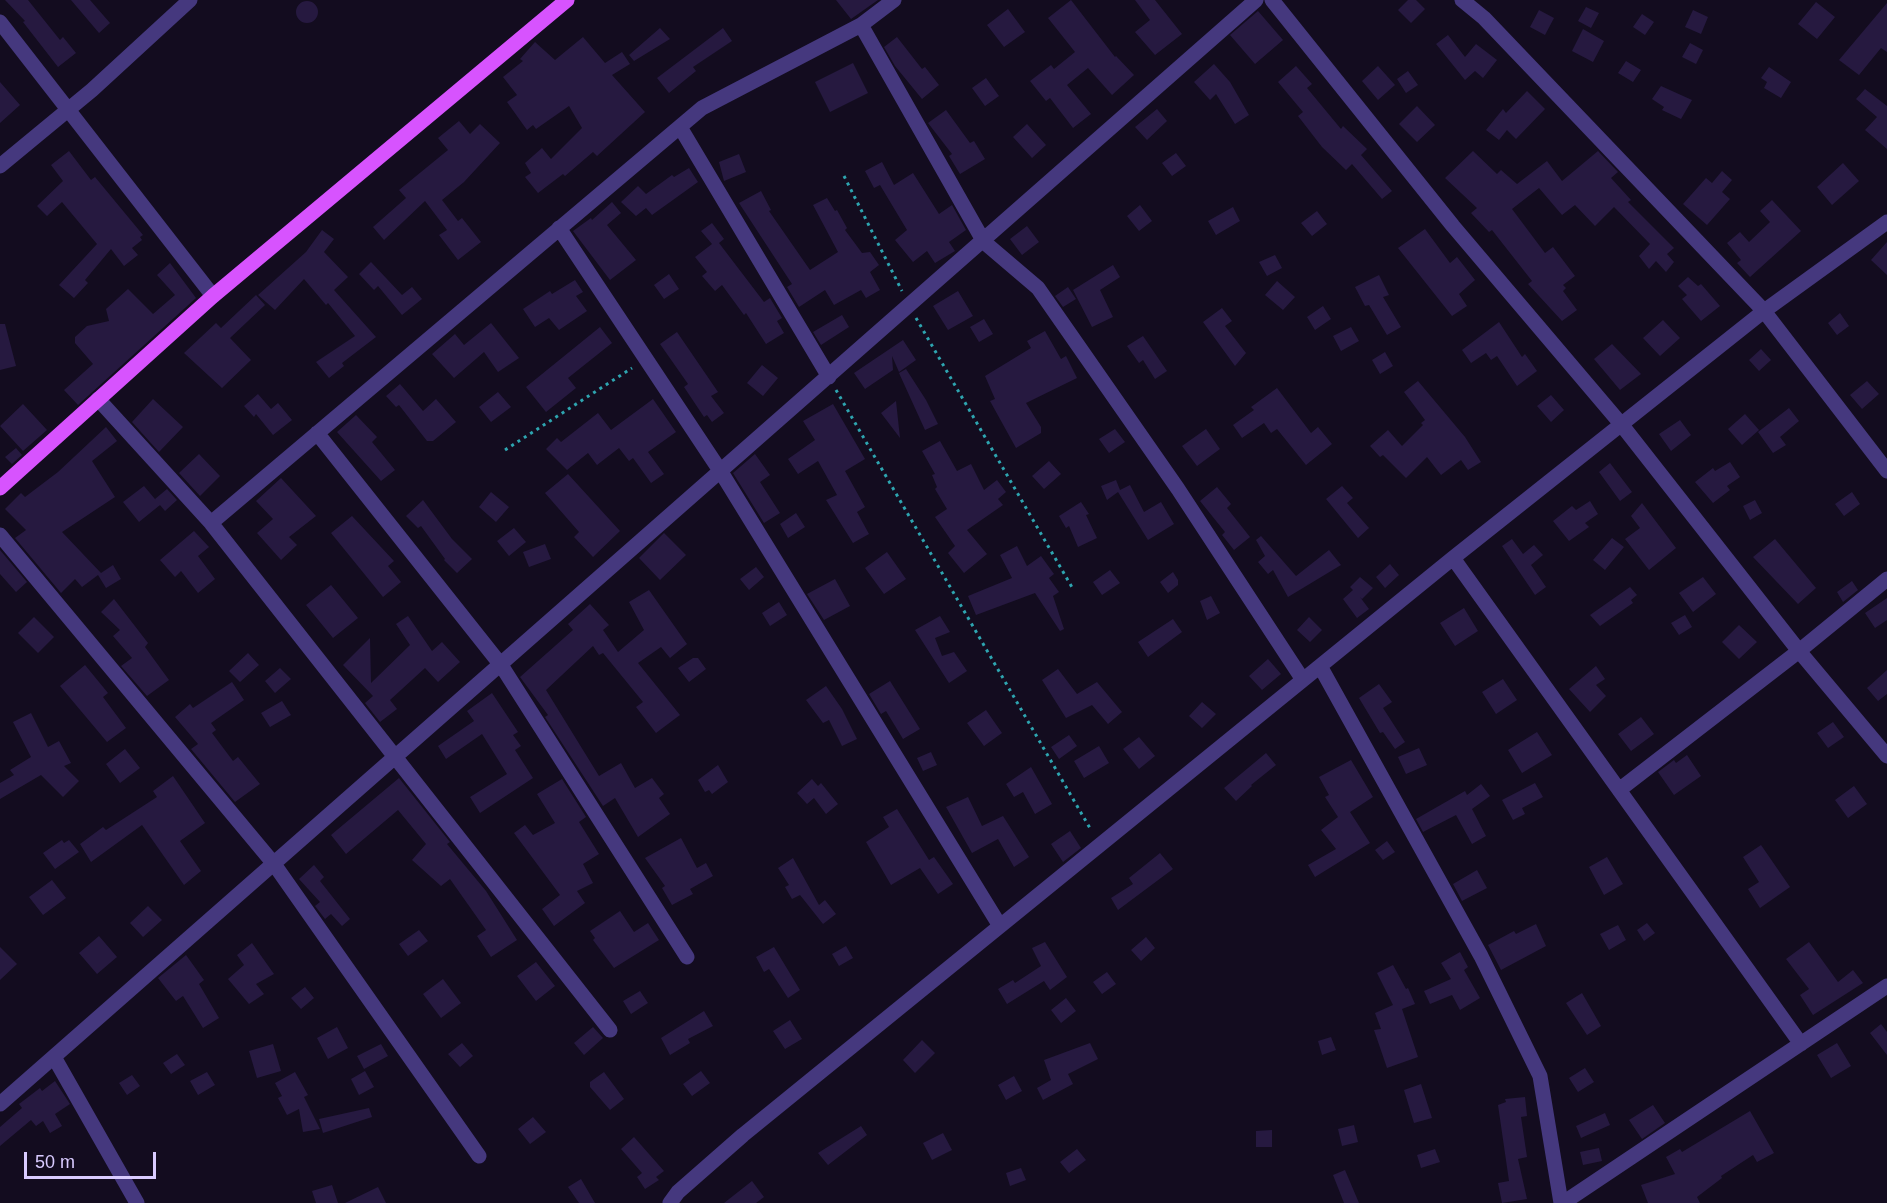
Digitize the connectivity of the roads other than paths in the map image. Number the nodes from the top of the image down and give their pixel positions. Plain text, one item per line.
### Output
1 (190, 0) edge
2 (567, 0) edge
3 (894, 0) edge
4 (1256, 0) edge
5 (1272, 0) edge
6 (1462, 0) edge
7 (0, 22) edge
8 (861, 25) junction
9 (68, 110) junction
10 (680, 127) junction
11 (0, 166) edge
12 (1887, 222) edge
13 (559, 228) junction
14 (984, 242) junction
15 (213, 296) junction
16 (1764, 311) junction
17 (829, 377) junction
18 (98, 399) junction
19 (1621, 424) junction
20 (317, 433) junction
21 (1887, 471) edge
22 (721, 472) junction
23 (0, 488) edge
24 (211, 523) junction
25 (0, 535) edge
26 (1453, 558) junction
27 (1887, 579) edge
28 (1799, 651) junction
29 (501, 665) junction
30 (1320, 666) junction
31 (1303, 680) junction
32 (1887, 756) edge
33 (396, 757) junction
34 (1619, 790) junction
35 (274, 864) junction
36 (1000, 926) junction
37 (687, 957) dead end
38 (1887, 986) edge
39 (610, 1030) dead end
40 (1801, 1044) junction
41 (54, 1057) junction
42 (0, 1104) edge
43 (478, 1155) dead end
44 (137, 1203) edge
45 (670, 1203) edge
46 (1562, 1203) edge

1 - 9 street
2 - 15 main road
3 - 8 street
4 - 14 street
5 - 19 street
6 - 16 street
7 - 9 street
8 - 10 street
8 - 14 street
9 - 11 street
9 - 15 street
10 - 13 street
10 - 17 street
12 - 16 street
13 - 20 street
13 - 22 street
14 - 17 street
14 - 31 street
15 - 18 main road
16 - 19 street
16 - 21 street
17 - 22 street
18 - 23 main road
18 - 24 street
19 - 26 street
19 - 28 street
20 - 24 street
20 - 29 street
22 - 29 street
22 - 36 street
24 - 33 street
25 - 35 street
26 - 30 street
26 - 34 street
27 - 28 street
28 - 32 street
28 - 34 street
29 - 33 street
29 - 37 street
30 - 31 street
30 - 46 street
31 - 36 street
33 - 35 street
33 - 39 street
34 - 40 street
35 - 41 street
35 - 43 street
36 - 45 street
38 - 40 street
40 - 46 street
41 - 42 street
41 - 44 street

